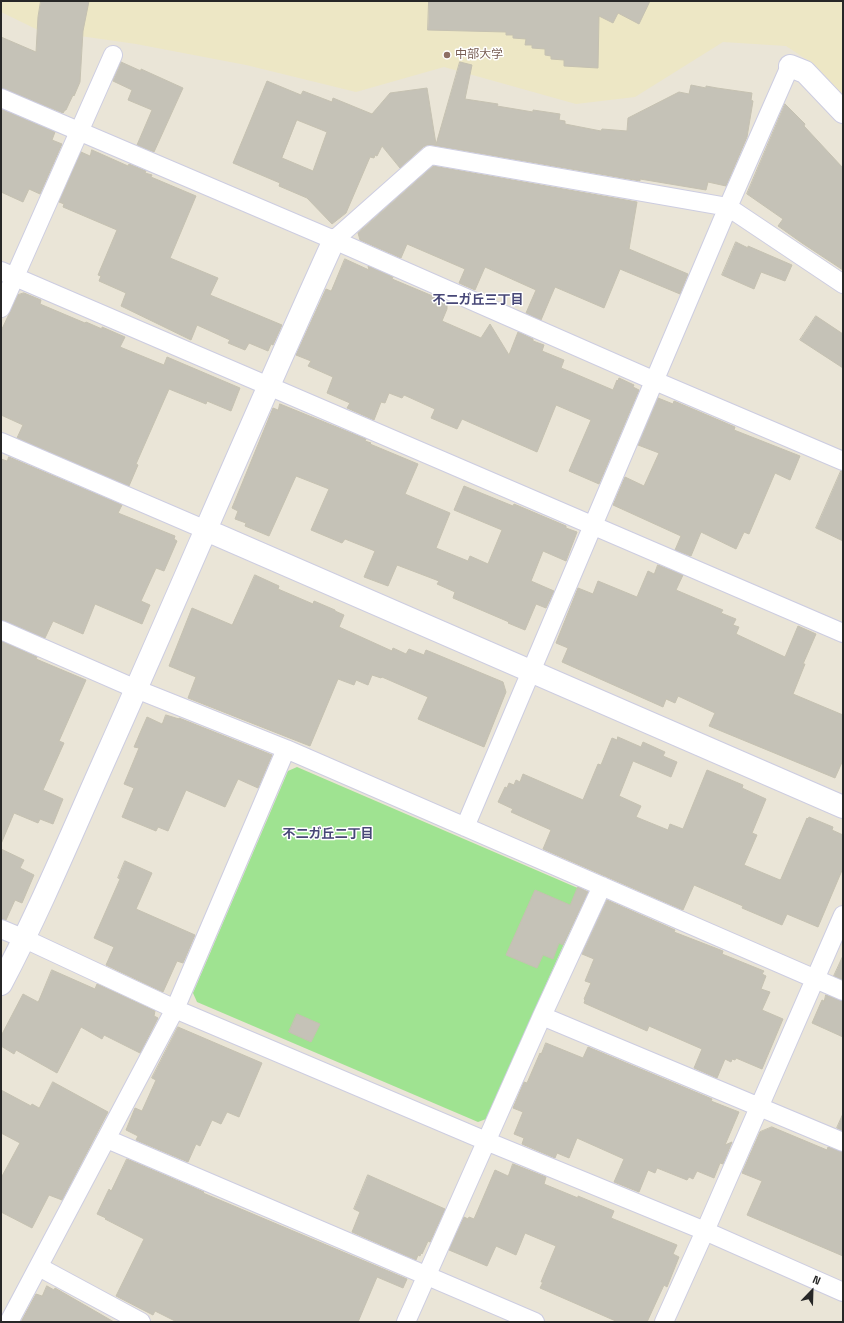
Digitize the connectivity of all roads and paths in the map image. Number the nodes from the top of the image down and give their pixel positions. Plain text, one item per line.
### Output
1 (114, 55) dead end
2 (790, 66) joint
3 (1, 98) edge
4 (843, 112) edge
5 (79, 131) junction
6 (728, 207) junction
7 (334, 240) junction
8 (8, 274) edge
9 (843, 284) edge
10 (1, 308) edge
11 (655, 381) junction
12 (268, 386) junction
13 (1, 442) edge
14 (843, 461) edge
15 (593, 525) junction
16 (206, 530) junction
17 (1, 630) edge
18 (843, 633) edge
19 (533, 671) junction
20 (136, 689) junction
21 (286, 749) junction
22 (843, 807) edge
23 (465, 827) junction
24 (602, 886) junction
25 (843, 915) edge
26 (1, 929) edge
27 (24, 939) junction
28 (815, 979) junction
29 (1, 984) edge
30 (843, 991) edge
31 (175, 1009) junction
32 (542, 1016) junction
33 (760, 1106) junction
34 (108, 1139) junction
35 (486, 1141) junction
36 (843, 1142) edge
37 (705, 1231) junction
38 (39, 1267) junction
39 (427, 1275) junction
40 (843, 1292) edge
41 (9, 1322) edge
42 (141, 1322) edge
43 (406, 1322) edge
44 (535, 1322) edge
45 (664, 1322) edge

1 - 5 street
2 - 4 street
2 - 6 street
3 - 5 street
5 - 7 street
5 - 8 street
6 - 7 street
6 - 9 street
6 - 11 street
7 - 11 street
7 - 12 street
8 - 10 street
8 - 12 street
11 - 14 street
11 - 15 street
12 - 15 street
12 - 16 street
13 - 16 street
15 - 18 street
15 - 19 street
16 - 19 street
16 - 20 street
17 - 20 street
19 - 22 street
19 - 23 street
20 - 21 street
20 - 27 street
21 - 23 street
21 - 31 street
23 - 24 street
24 - 28 street
24 - 32 street
25 - 28 street
26 - 27 street
27 - 29 street
27 - 31 street
28 - 30 street
28 - 33 street
31 - 34 street
31 - 35 street
32 - 33 street
32 - 35 street
33 - 36 street
33 - 37 street
34 - 38 street
34 - 39 street
35 - 37 street
35 - 39 street
37 - 40 street
37 - 45 street
38 - 41 street
38 - 42 street
39 - 43 street
39 - 44 street

